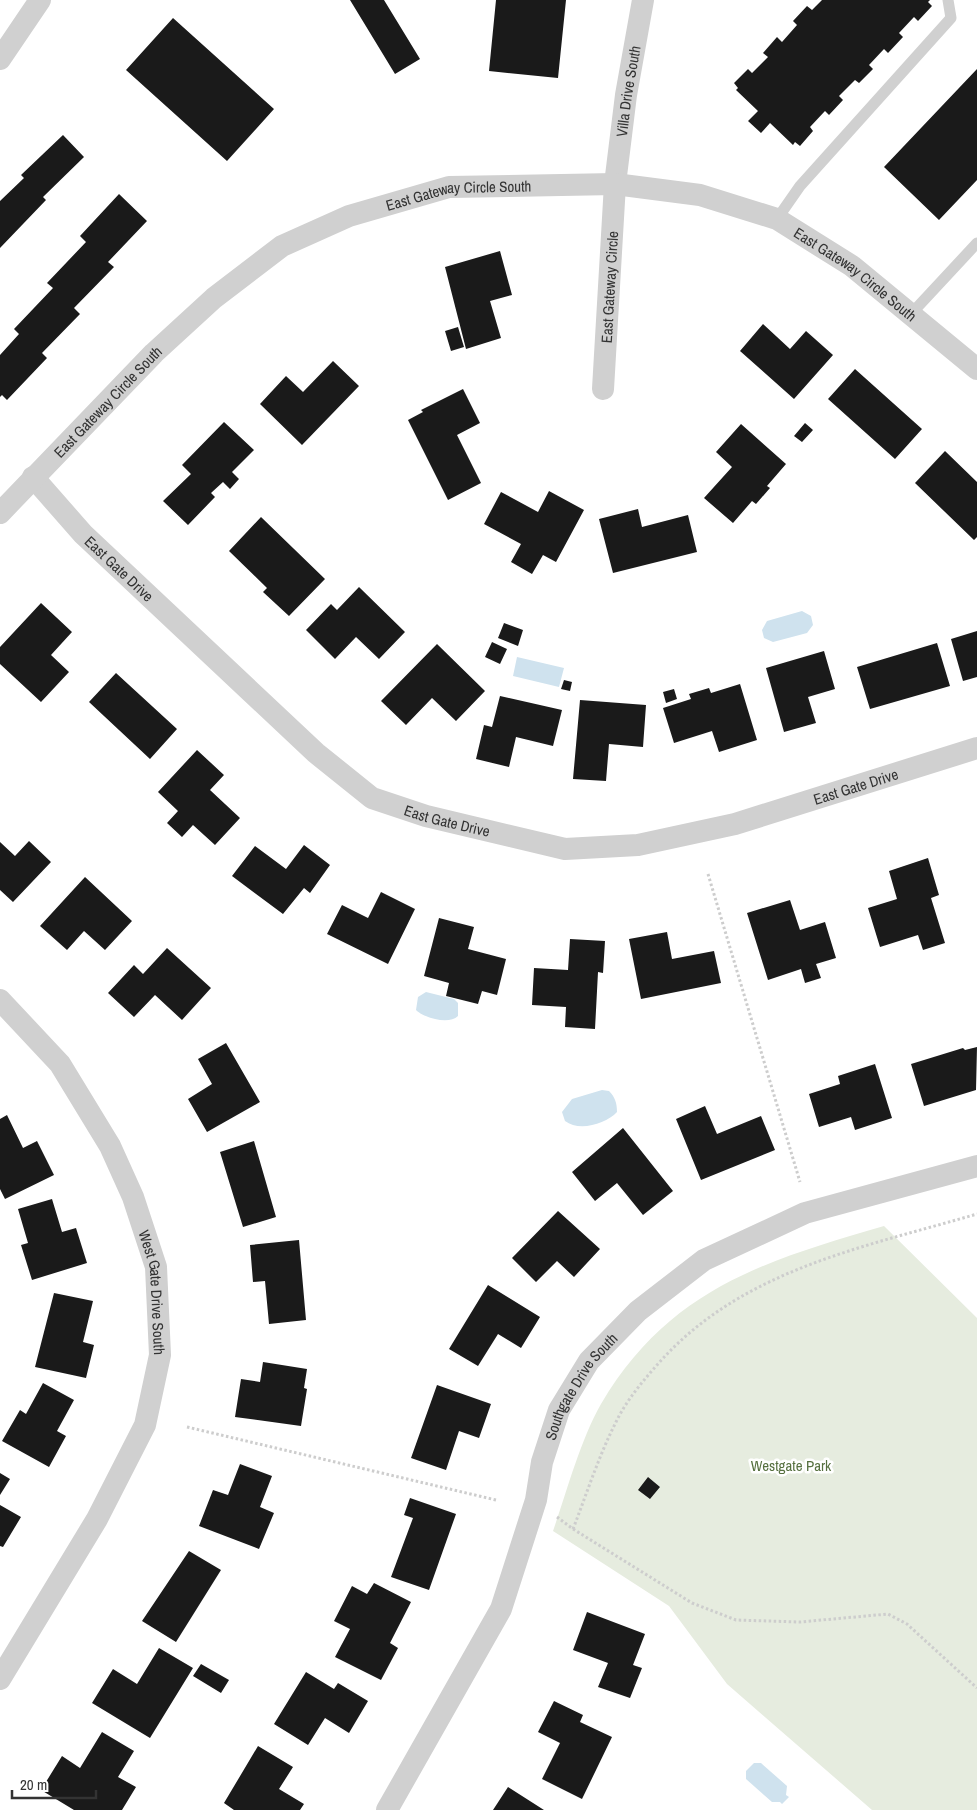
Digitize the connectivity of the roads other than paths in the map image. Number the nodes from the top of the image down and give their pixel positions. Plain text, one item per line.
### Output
1 (40, 0) edge
2 (642, 0) edge
3 (948, 0) edge
4 (0, 59) edge
5 (615, 184) junction
6 (777, 219) junction
7 (977, 243) edge
8 (911, 314) junction
9 (977, 369) edge
10 (603, 389) dead end
11 (34, 477) junction
12 (0, 513) edge
13 (977, 748) edge
14 (0, 1000) edge
15 (977, 1166) edge
16 (0, 1679) edge
17 (387, 1810) edge

1 - 4 street
2 - 5 street, Villa Drive South
3 - 6 lane
5 - 6 street, East Gateway Circle South
5 - 10 street, East Gateway Circle
5 - 11 street, East Gateway Circle South
6 - 8 street, East Gateway Circle South
7 - 8 lane
8 - 9 street, East Gateway Circle South
11 - 12 street, East Gateway Circle South
11 - 13 street, East Gate Drive
14 - 16 street, West Gate Drive South
15 - 17 street, Southgate Drive South

